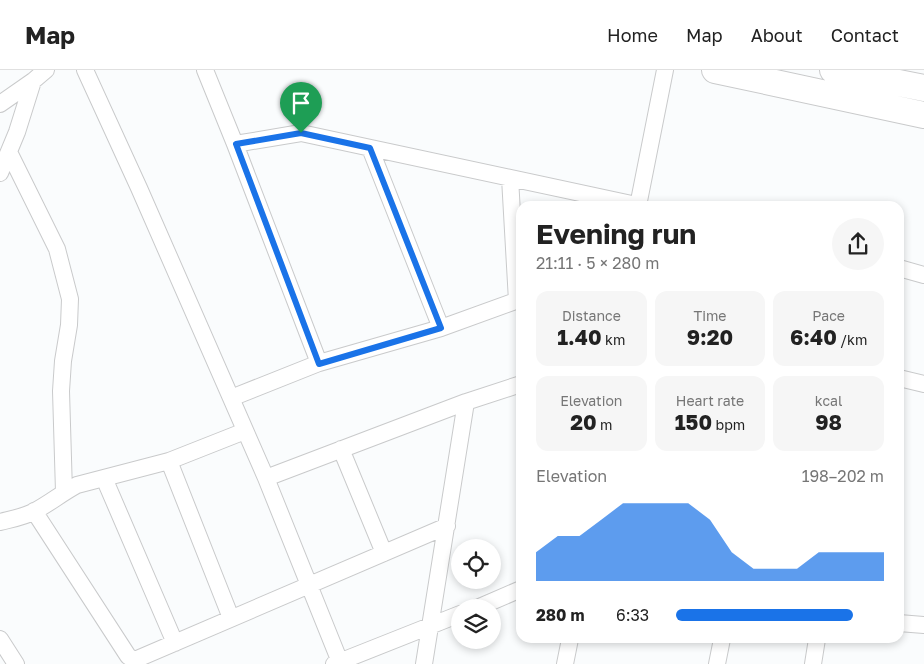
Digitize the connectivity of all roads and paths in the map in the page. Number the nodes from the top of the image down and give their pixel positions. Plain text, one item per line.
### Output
1 (46, 70) edge
2 (85, 70) edge
3 (205, 70) edge
4 (665, 70) edge
5 (716, 70) edge
6 (833, 70) edge
7 (32, 81) junction
8 (924, 88) edge
9 (0, 104) edge
10 (924, 114) edge
11 (236, 144) junction
12 (370, 148) junction
13 (9, 152) junction
14 (0, 172) edge
15 (510, 178) junction
16 (616, 201) edge
17 (640, 201) edge
18 (516, 259) edge
19 (904, 269) edge
20 (924, 275) edge
21 (516, 301) edge
22 (441, 328) junction
23 (319, 364) junction
24 (904, 379) edge
25 (924, 384) edge
26 (516, 386) edge
27 (231, 398) junction
28 (466, 402) junction
29 (245, 431) junction
30 (341, 449) junction
31 (169, 461) junction
32 (104, 478) junction
33 (266, 478) junction
34 (64, 492) junction
35 (34, 511) junction
36 (0, 522) edge
37 (446, 526) junction
38 (384, 553) junction
39 (309, 584) junction
40 (516, 591) edge
41 (497, 599) edge
42 (231, 618) junction
43 (451, 618) edge
44 (904, 623) edge
45 (924, 623) edge
46 (430, 626) junction
47 (0, 638) edge
48 (175, 643) junction
49 (569, 643) edge
50 (721, 643) edge
51 (816, 643) edge
52 (337, 663) edge
53 (16, 664) edge
54 (424, 664) edge
55 (566, 664) edge
56 (717, 664) edge
57 (813, 664) edge

1 - 7 street
2 - 27 street
3 - 11 street
4 - 17 street
5 - 10 main road
6 - 8 main road
7 - 9 street
7 - 13 street
11 - 12 street
11 - 23 street
12 - 15 street
12 - 22 street
13 - 14 street
13 - 34 street
15 - 16 street
15 - 18 street
19 - 20 street
21 - 22 street
22 - 23 street
23 - 27 street
24 - 25 street
26 - 28 street
27 - 29 street
28 - 30 street
28 - 37 street
29 - 31 street
29 - 33 street
30 - 33 street
30 - 38 street
31 - 32 street
31 - 42 street
32 - 34 street
32 - 48 street
33 - 39 street
34 - 35 street
35 - 36 street
35 - 48 street
37 - 38 street
37 - 46 street
38 - 39 street
39 - 42 street
39 - 52 street
40 - 41 street
42 - 48 street
43 - 46 street
44 - 45 street
46 - 52 street
46 - 54 street
47 - 53 street
49 - 55 street
50 - 56 street
51 - 57 street

